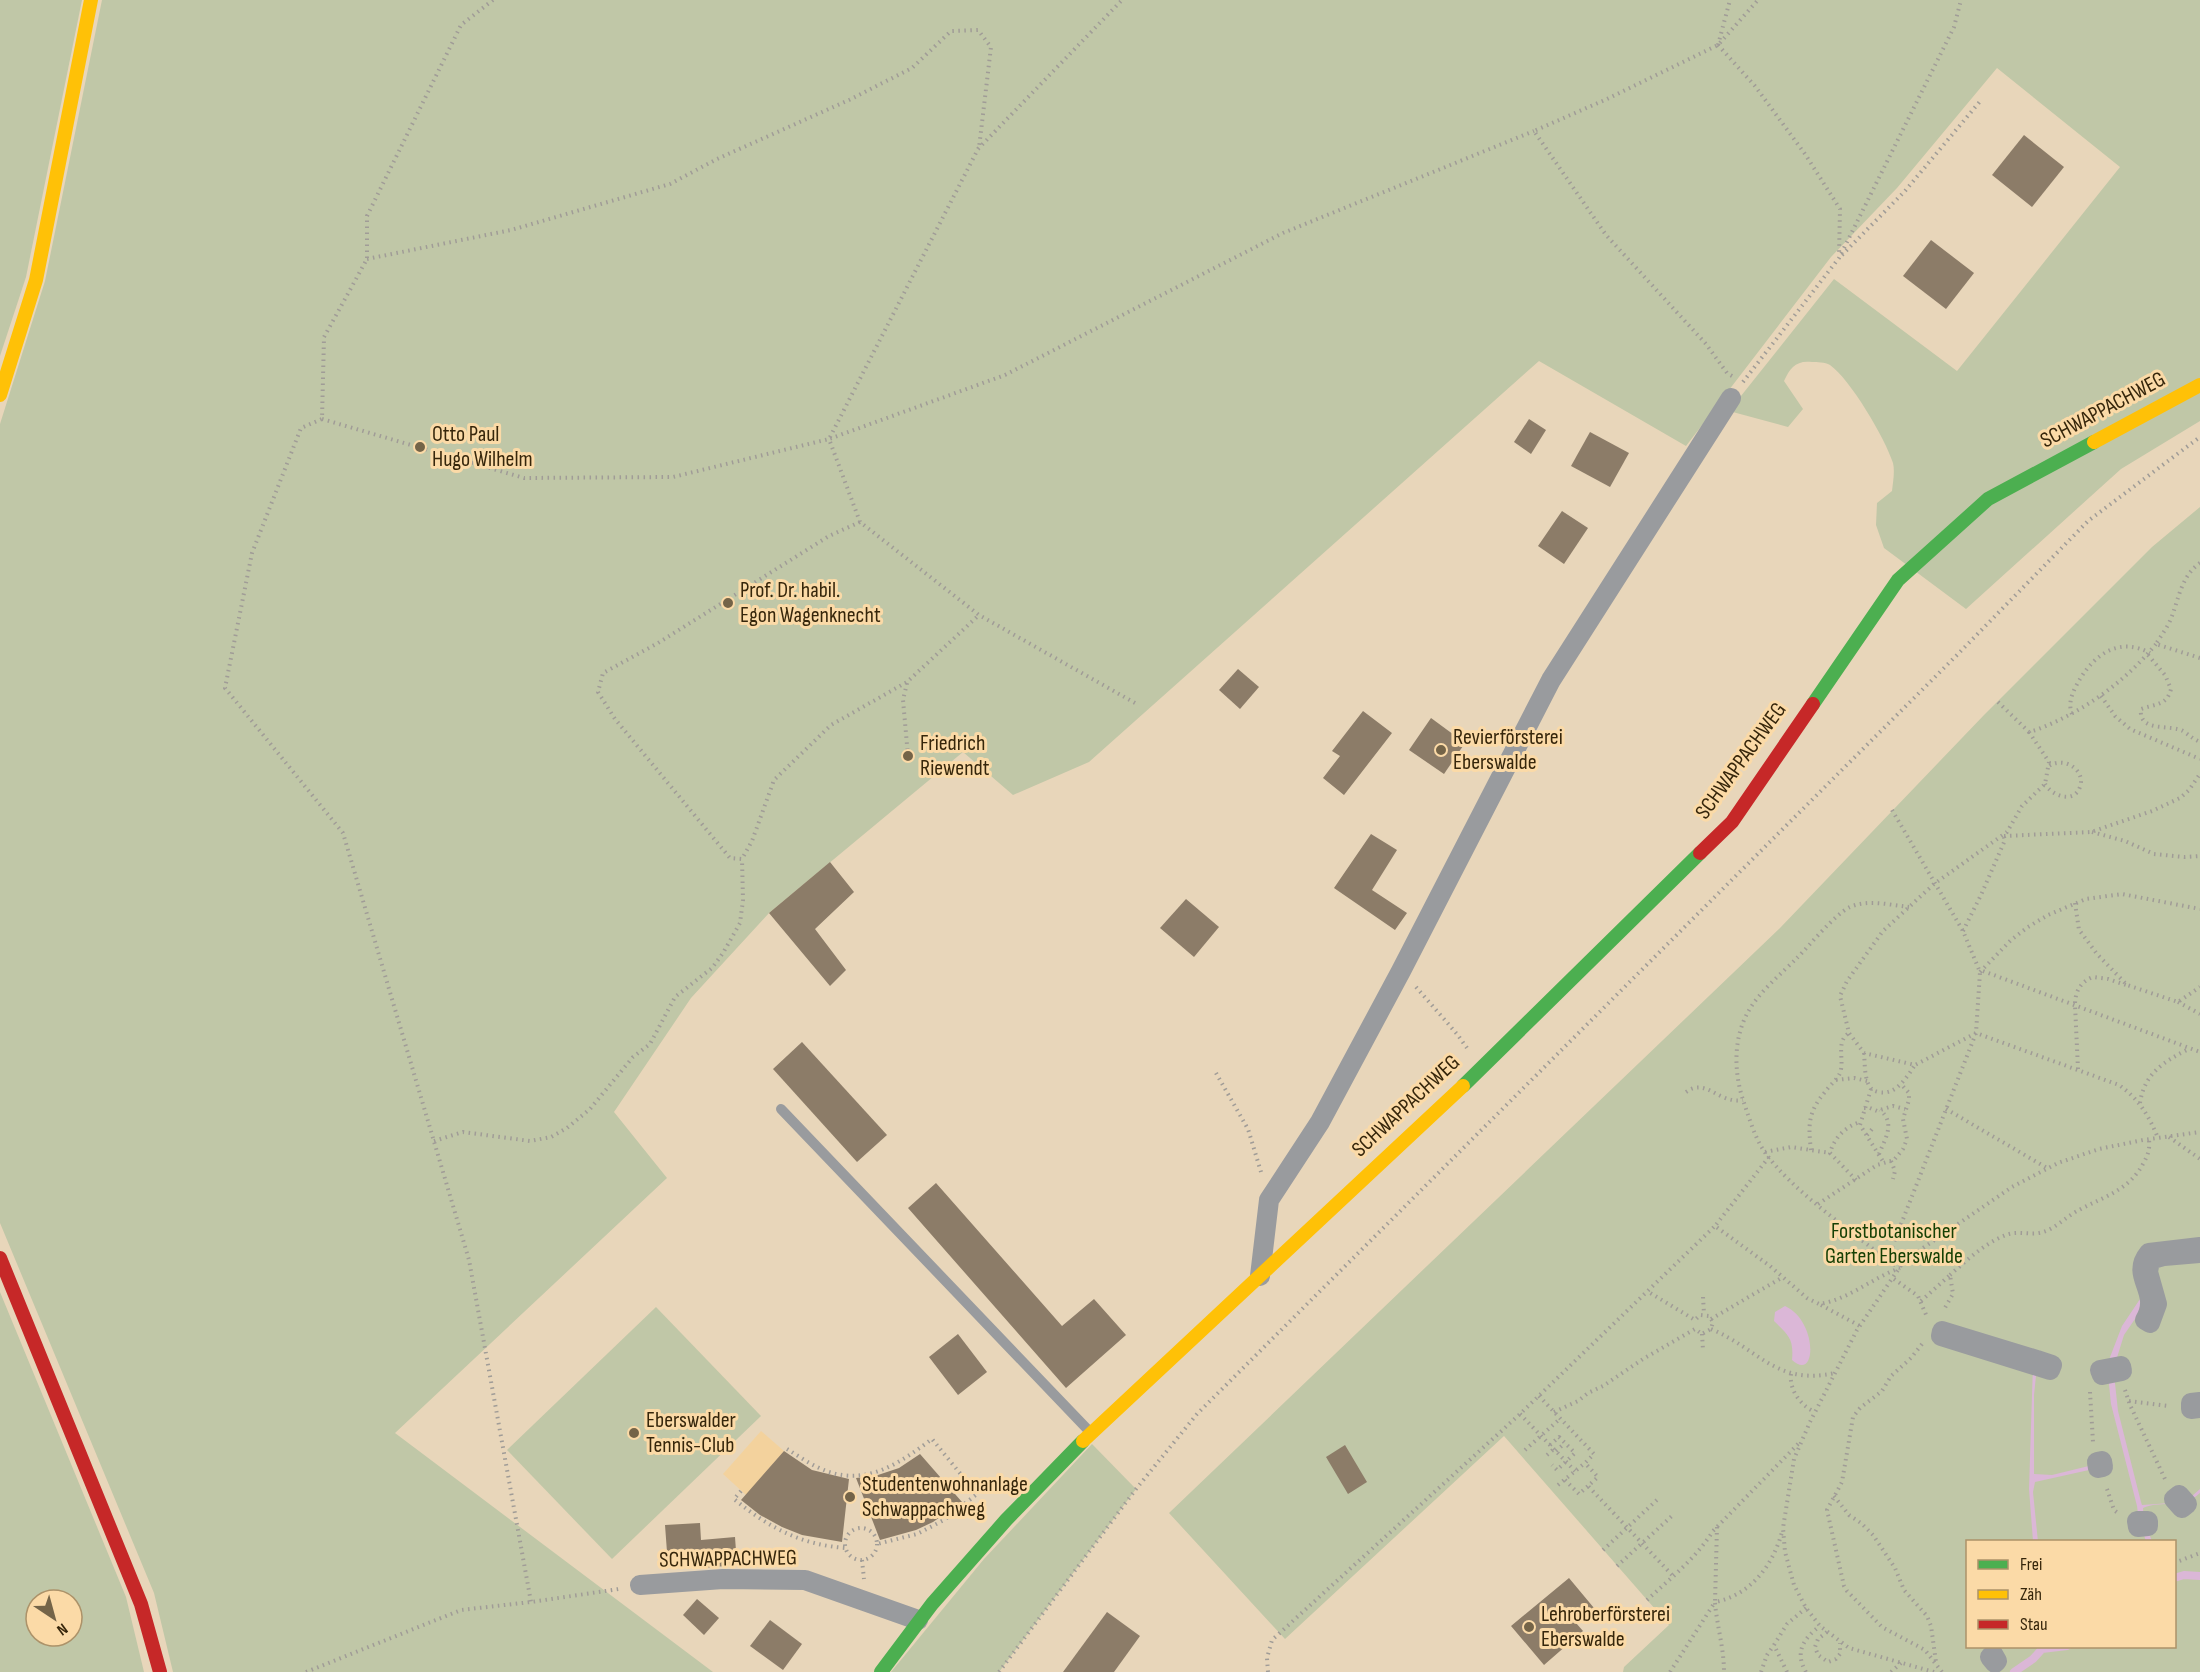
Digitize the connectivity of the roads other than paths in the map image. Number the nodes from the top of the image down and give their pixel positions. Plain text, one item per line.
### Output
1 (91, 0) edge
2 (2200, 385) edge
3 (1733, 388) road end
4 (0, 395) edge
5 (782, 1109) dead end
6 (2200, 1247) edge
7 (2200, 1253) edge
8 (0, 1258) edge
9 (1260, 1276) junction
10 (1092, 1433) junction
11 (640, 1585) road end
12 (918, 1620) junction
13 (160, 1672) edge
14 (881, 1672) edge

1 - 4 street
2 - 9 street, SCHWAPPACHWEG
3 - 9 street, SCHWAPPACHWEG
5 - 10 lane
6 - 7 street
8 - 13 street
9 - 10 street, SCHWAPPACHWEG
10 - 12 street, SCHWAPPACHWEG
11 - 12 street, SCHWAPPACHWEG
12 - 14 street, SCHWAPPACHWEG

